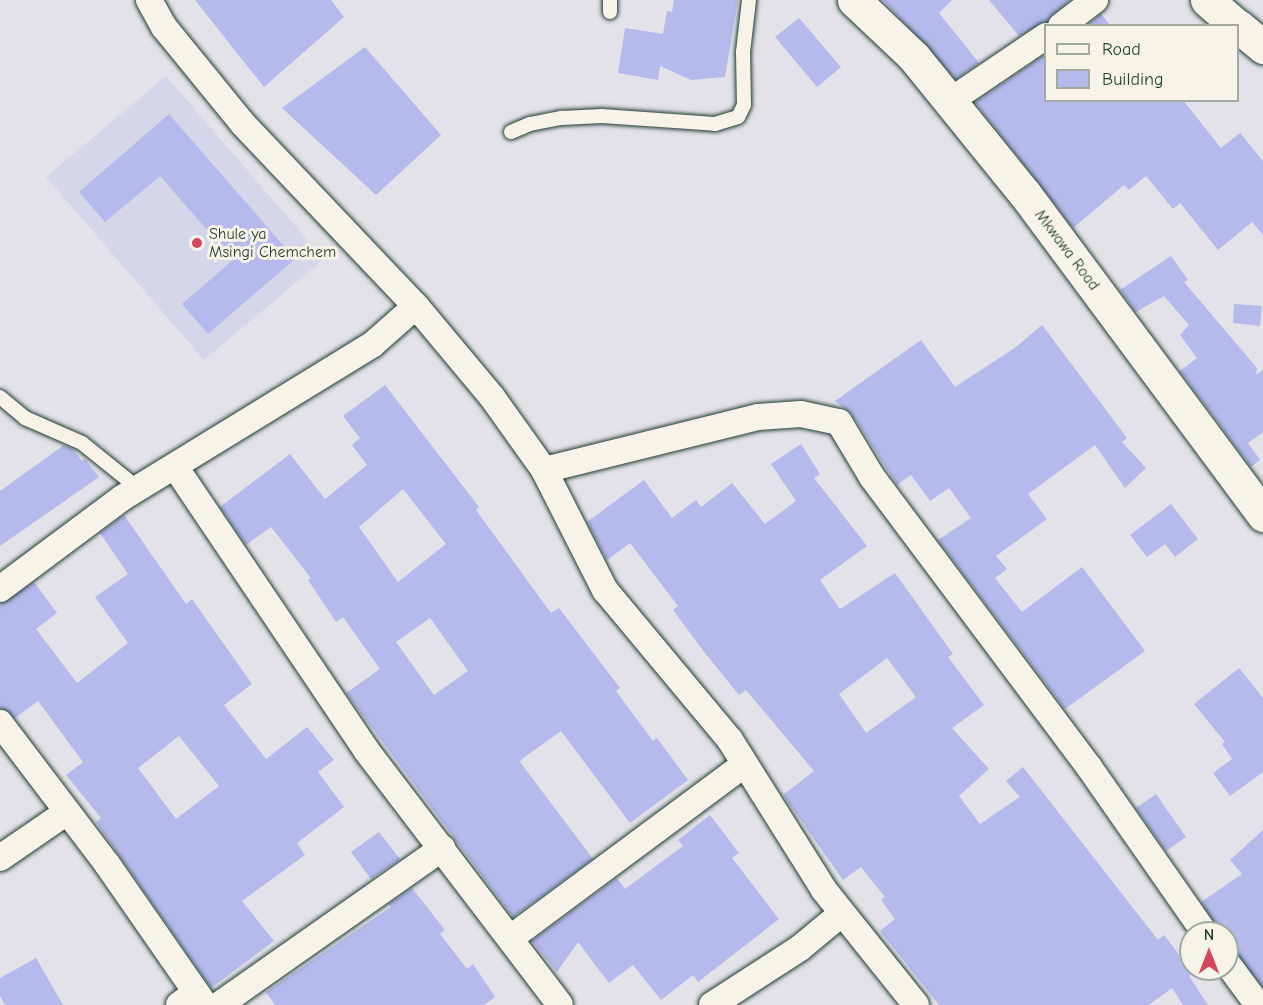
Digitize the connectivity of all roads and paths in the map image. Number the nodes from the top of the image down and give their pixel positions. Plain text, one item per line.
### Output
1 (149, 0) edge
2 (749, 0) edge
3 (854, 0) edge
4 (1095, 0) edge
5 (1207, 0) edge
6 (1064, 24) edge
7 (1235, 24) edge
8 (1239, 28) edge
9 (1044, 37) edge
10 (1263, 48) edge
11 (950, 100) junction
12 (511, 132) dead end
13 (416, 306) junction
14 (0, 397) edge
15 (176, 468) junction
16 (544, 470) junction
17 (139, 489) junction
18 (1263, 515) edge
19 (0, 589) edge
20 (0, 723) edge
21 (745, 764) junction
22 (67, 812) junction
23 (442, 848) junction
24 (0, 858) edge
25 (841, 914) junction
26 (1197, 921) edge
27 (512, 937) junction
28 (1239, 979) edge
29 (194, 1001) edge
30 (219, 1005) edge
31 (560, 1005) edge
32 (712, 1005) edge
33 (916, 1005) edge
34 (1258, 1005) edge

1 - 13 street
2 - 12 lane
3 - 11 street, Mkwawa Road
4 - 6 street
5 - 7 street
8 - 10 street
9 - 11 street
11 - 18 street, Mkwawa Road
13 - 15 street
13 - 16 street
14 - 17 lane
15 - 17 street
15 - 23 street
16 - 21 street
16 - 26 street
17 - 19 street
20 - 22 street
21 - 25 street
21 - 27 street
22 - 24 street
22 - 29 street
23 - 27 street
23 - 30 street
25 - 32 street
25 - 33 street
27 - 31 street
28 - 34 street

